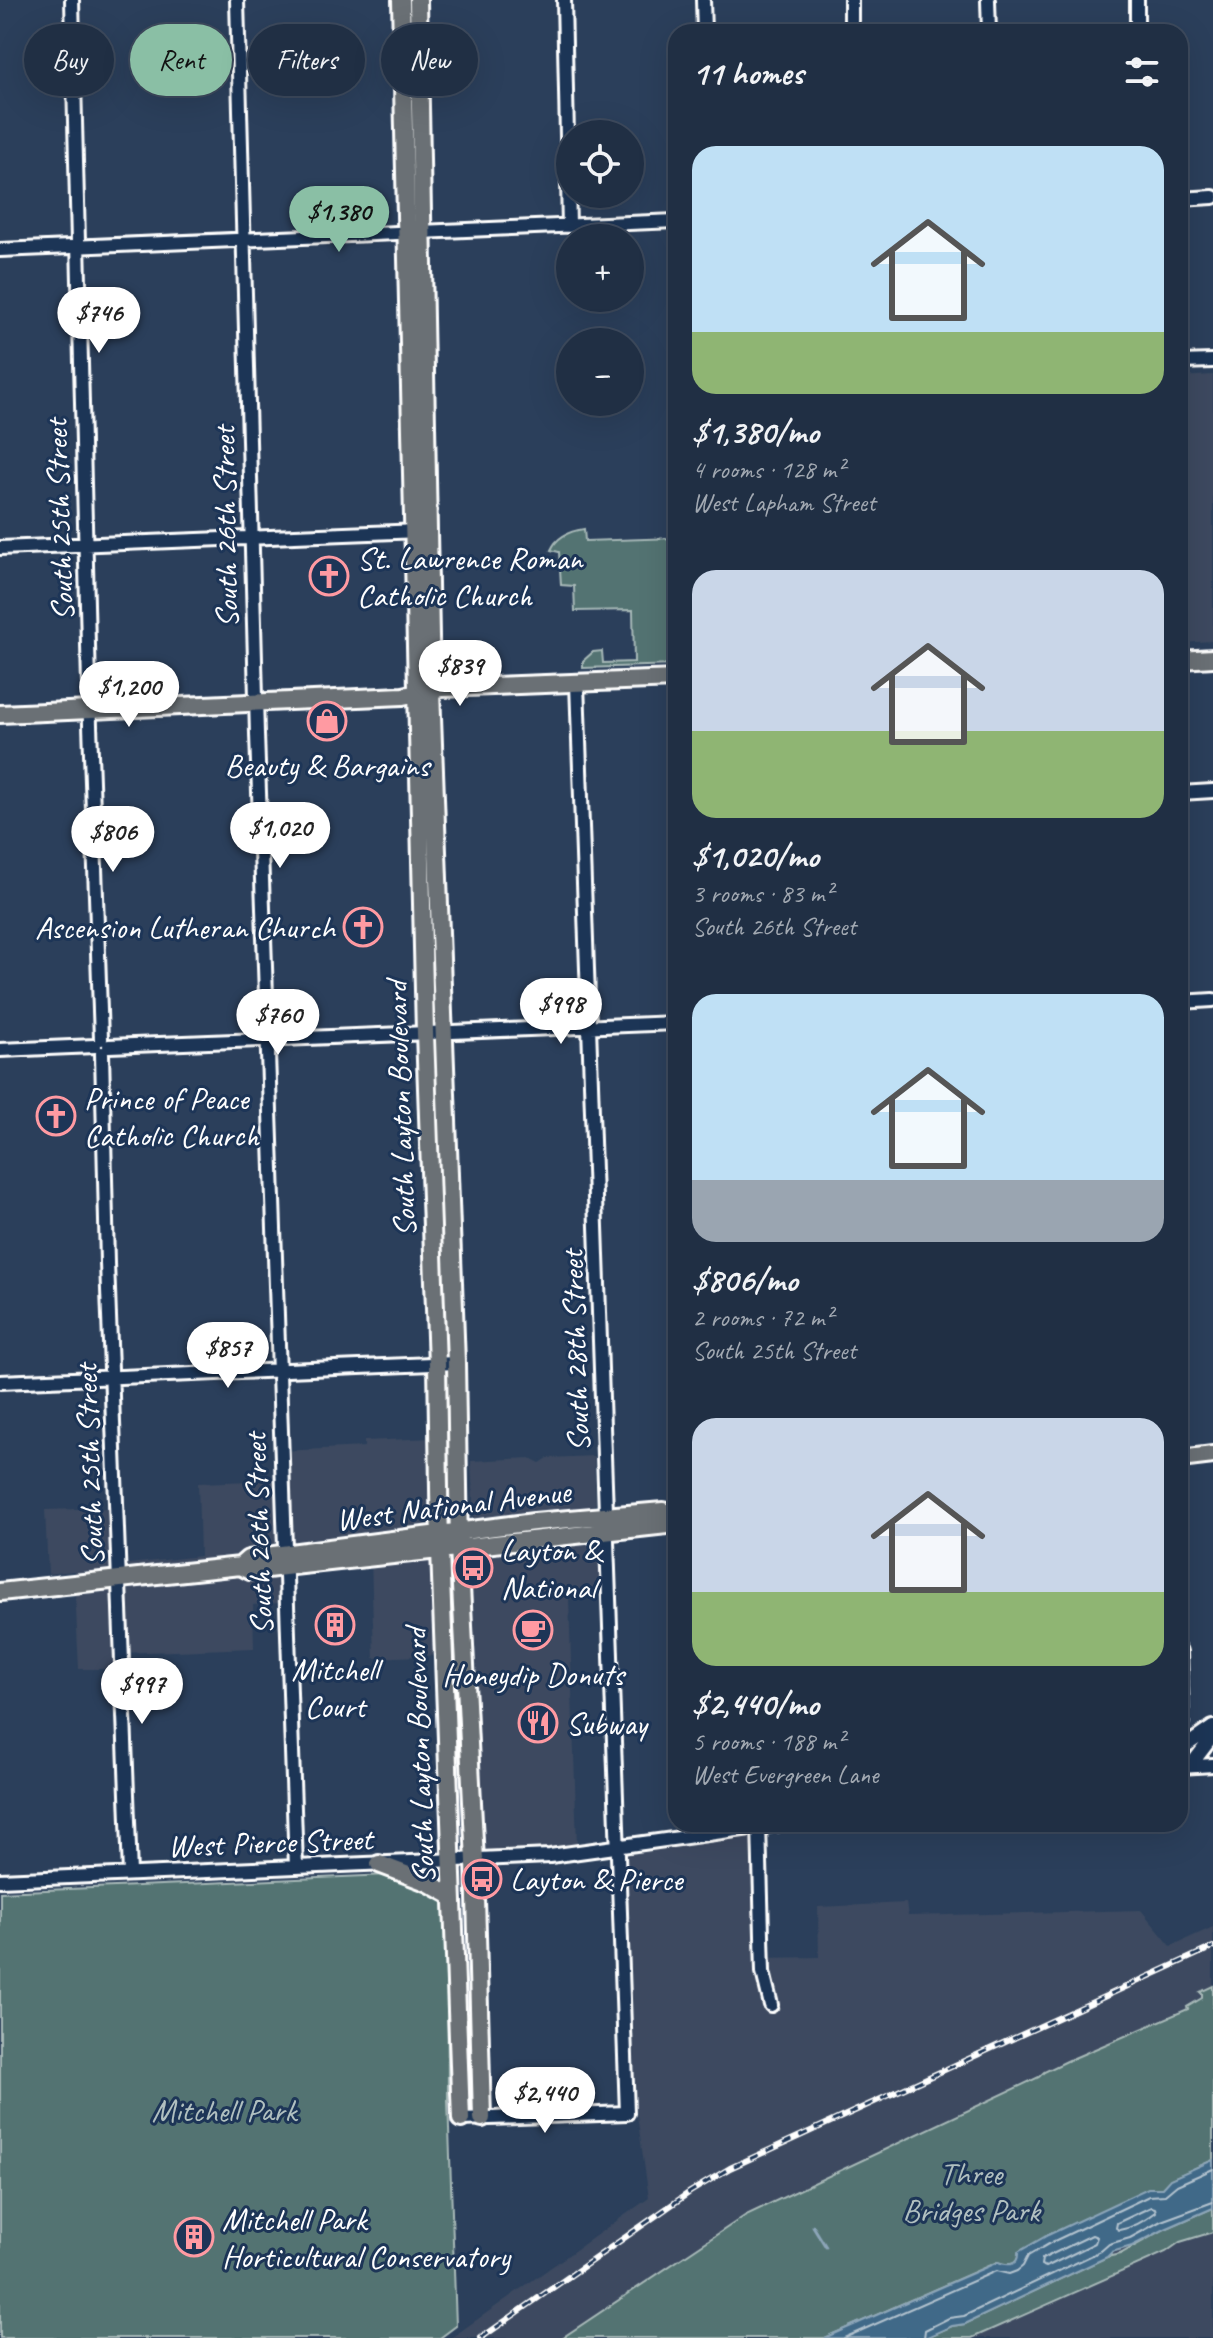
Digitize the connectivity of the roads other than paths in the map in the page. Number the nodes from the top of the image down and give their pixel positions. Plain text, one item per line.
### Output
1 (72, 0) edge
2 (237, 0) edge
3 (401, 0) edge
4 (418, 0) edge
5 (564, 0) edge
6 (703, 0) edge
7 (851, 0) edge
8 (988, 0) edge
9 (1137, 0) edge
10 (704, 24) edge
11 (851, 24) edge
12 (989, 24) edge
13 (1137, 24) edge
14 (1213, 197) edge
15 (1188, 199) edge
16 (668, 221) edge
17 (569, 224) edge
18 (612, 224) edge
19 (556, 227) edge
20 (414, 232) junction
21 (244, 241) junction
22 (78, 248) junction
23 (0, 250) edge
24 (1213, 361) edge
25 (1188, 362) edge
26 (421, 531) junction
27 (252, 539) junction
28 (86, 545) junction
29 (0, 548) edge
30 (1213, 658) edge
31 (1188, 660) edge
32 (668, 679) edge
33 (577, 683) junction
34 (424, 692) junction
35 (256, 703) junction
36 (90, 711) junction
37 (0, 714) edge
38 (1213, 791) edge
39 (1188, 793) edge
40 (1213, 1000) edge
41 (1188, 1002) edge
42 (668, 1023) edge
43 (590, 1027) junction
44 (445, 1032) junction
45 (425, 1033) junction
46 (267, 1040) junction
47 (102, 1046) junction
48 (0, 1050) edge
49 (456, 1363) junction
50 (437, 1364) junction
51 (278, 1370) junction
52 (112, 1377) junction
53 (0, 1382) edge
54 (1213, 1455) edge
55 (1188, 1458) edge
56 (668, 1512) edge
57 (607, 1524) junction
58 (668, 1525) edge
59 (460, 1539) junction
60 (439, 1542) junction
61 (284, 1561) junction
62 (120, 1579) junction
63 (0, 1592) edge
64 (443, 1650) junction
65 (466, 1700) junction
66 (1213, 1727) edge
67 (1213, 1736) edge
68 (1188, 1744) edge
69 (1188, 1763) edge
70 (1213, 1765) edge
71 (1188, 1766) edge
72 (710, 1832) edge
73 (759, 1832) edge
74 (618, 1845) junction
75 (475, 1861) junction
76 (451, 1862) junction
77 (379, 1864) junction
78 (296, 1867) junction
79 (130, 1874) junction
80 (0, 1880) edge
81 (452, 1896) junction
82 (771, 2005) dead end
83 (482, 2118) junction
84 (461, 2119) joint

1 - 22 street, South 25th Street
2 - 21 street, South 26th Street
3 - 20 main road, South Layton Boulevard
4 - 20 main road, South Layton Boulevard
5 - 17 street
6 - 10 street
7 - 11 street
8 - 12 street
9 - 13 street
14 - 15 street
16 - 18 street
19 - 20 street
20 - 21 street
20 - 26 main road, South Layton Boulevard
21 - 22 street
21 - 27 street, South 26th Street
22 - 23 street
22 - 28 street, South 25th Street
24 - 25 street
26 - 27 street
26 - 34 main road, South Layton Boulevard
27 - 28 street
27 - 35 street, South 26th Street
28 - 29 street
28 - 36 street, South 25th Street
30 - 31 main road
32 - 33 main road
33 - 34 main road
33 - 43 street, South 28th Street
34 - 35 main road
34 - 44 main road, South Layton Boulevard
34 - 45 main road, South Layton Boulevard
35 - 36 main road
35 - 46 street, South 26th Street
36 - 37 main road
36 - 47 street, South 25th Street
38 - 39 street
40 - 41 street
42 - 43 street
43 - 44 street
43 - 57 street, South 28th Street
44 - 45 street
44 - 49 main road, South Layton Boulevard
45 - 46 street
45 - 50 main road, South Layton Boulevard
46 - 47 street
46 - 51 street, South 26th Street
47 - 48 street
47 - 52 street, South 25th Street
49 - 50 street
49 - 59 main road, South Layton Boulevard
50 - 51 street
50 - 60 main road, South Layton Boulevard
51 - 52 street
51 - 61 street, South 26th Street
52 - 53 street
52 - 62 street, South 25th Street
54 - 55 main road
56 - 57 main road, West National Avenue
57 - 58 main road, West National Avenue
57 - 59 main road, West National Avenue
57 - 74 street, South 28th Street
59 - 60 main road, West National Avenue
59 - 65 main road, South Layton Boulevard
60 - 61 main road, West National Avenue
60 - 64 main road, South Layton Boulevard
61 - 62 main road, West National Avenue
61 - 78 street, South 26th Street
62 - 63 main road, West National Avenue
62 - 79 street, South 25th Street
64 - 65 main road
64 - 76 main road, South Layton Boulevard
65 - 75 main road, South Layton Boulevard
66 - 68 street
67 - 69 street
70 - 71 street
72 - 74 street, West Pierce Street
73 - 82 street
74 - 75 street, West Pierce Street
74 - 83 street, South 28th Street
75 - 76 street, West Pierce Street
75 - 83 main road, South Layton Boulevard
76 - 77 street, West Pierce Street
76 - 81 main road, South Layton Boulevard
77 - 78 street, West Pierce Street
77 - 81 main road
78 - 79 street, West Pierce Street
79 - 80 street, West Pierce Street
81 - 84 main road, South Layton Boulevard
83 - 84 street

